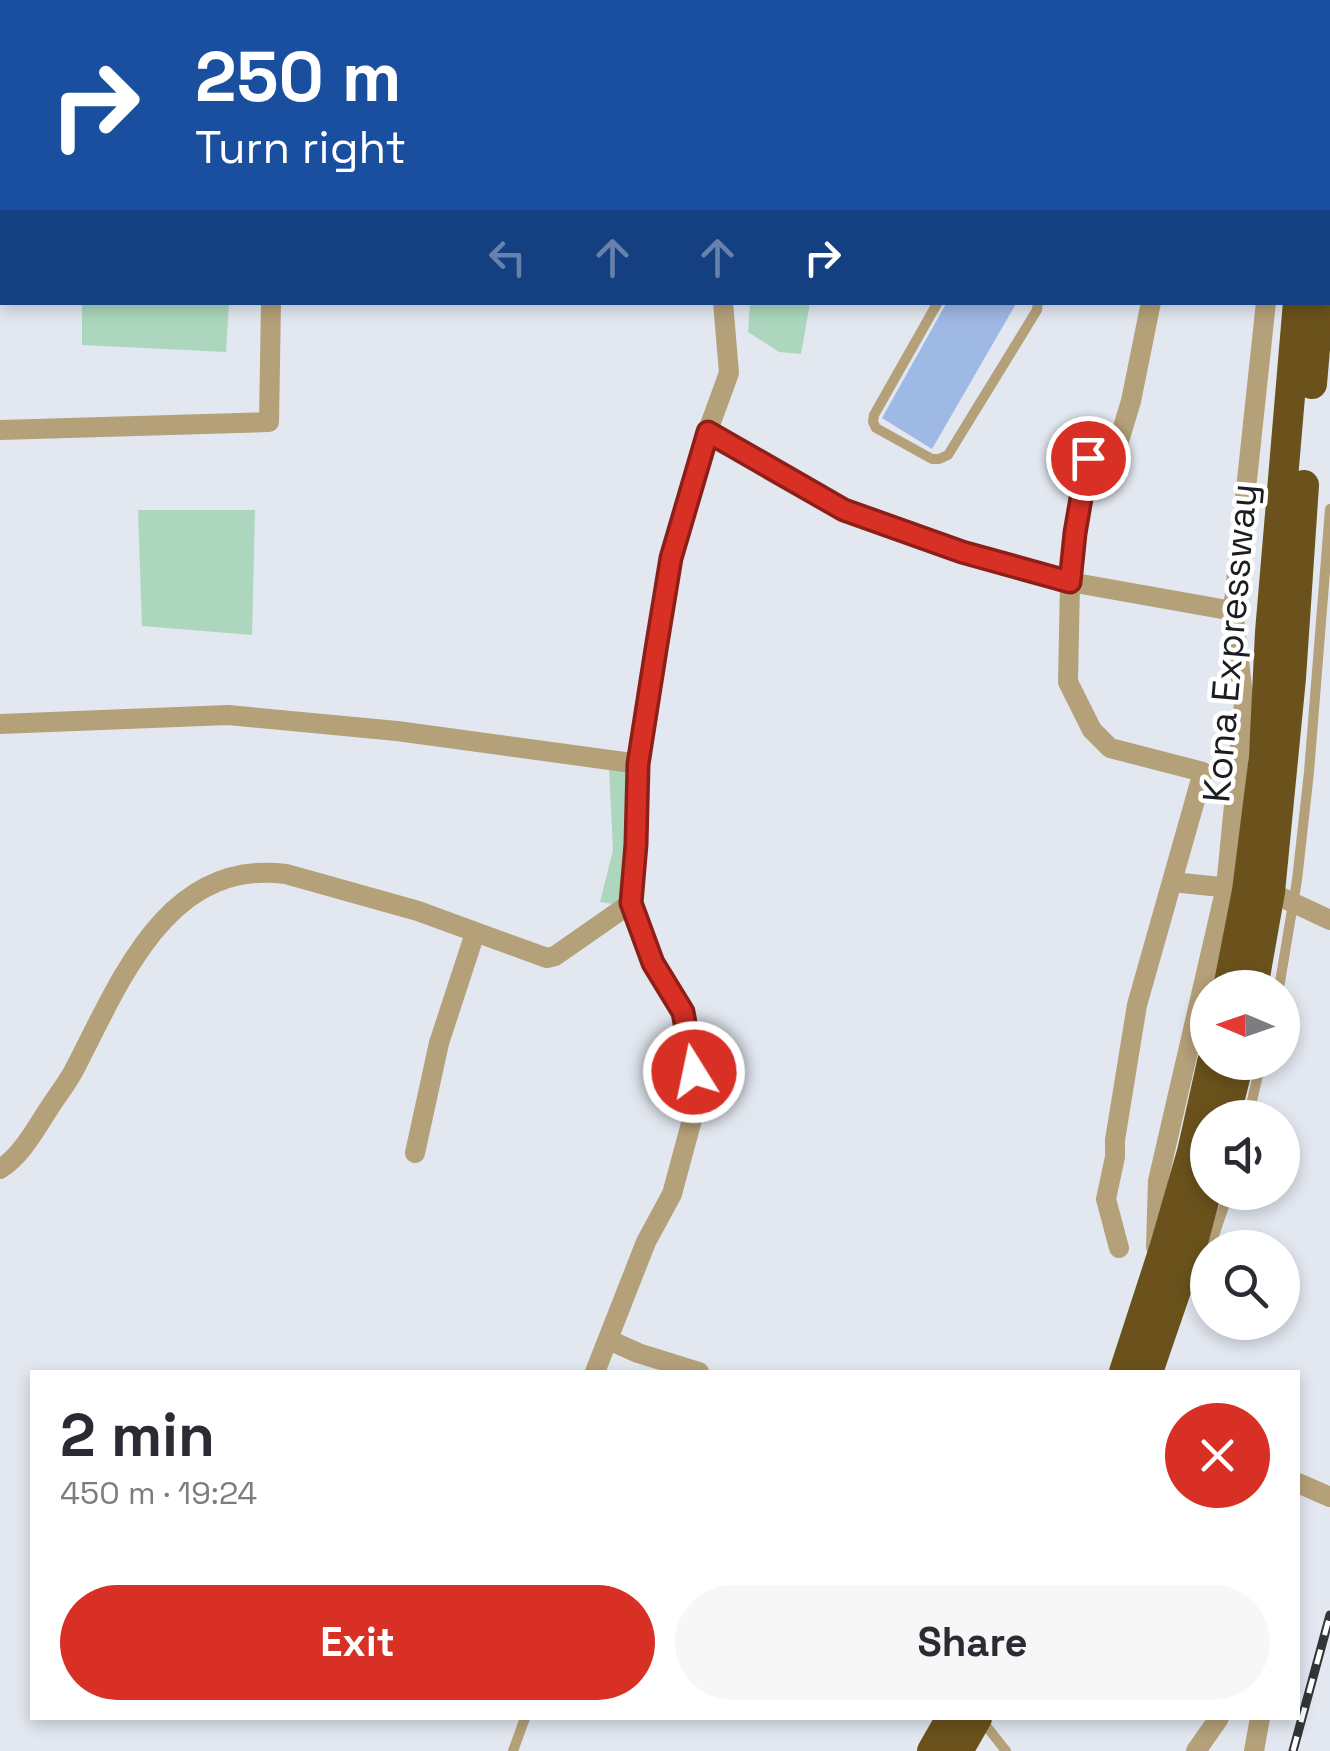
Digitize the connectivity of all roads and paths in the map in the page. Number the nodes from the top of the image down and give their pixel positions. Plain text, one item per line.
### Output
1 (272, 305) edge
2 (723, 305) edge
3 (936, 305) edge
4 (1037, 305) edge
5 (1151, 305) edge
6 (1266, 305) edge
7 (1298, 305) edge
8 (1319, 305) edge
9 (0, 430) edge
10 (708, 432) junction
11 (1330, 509) edge
12 (1070, 582) junction
13 (1233, 611) junction
14 (0, 724) edge
15 (638, 764) junction
16 (1172, 882) junction
17 (1259, 893) junction
18 (631, 903) junction
19 (1330, 920) edge
20 (476, 933) junction
21 (1234, 970) edge
22 (1253, 970) edge
23 (1275, 970) edge
24 (1208, 1080) edge
25 (415, 1153) dead end
26 (0, 1169) edge
27 (1198, 1210) edge
28 (1223, 1210) edge
29 (1119, 1248) dead end
30 (1167, 1281) junction
31 (608, 1340) junction
32 (595, 1370) edge
33 (691, 1370) edge
34 (1125, 1370) edge
35 (1148, 1370) edge
36 (1300, 1484) edge
37 (1330, 1497) edge
38 (524, 1720) edge
39 (1219, 1720) edge
40 (1260, 1720) edge
41 (959, 1731) edge
42 (513, 1751) edge
43 (1006, 1751) edge
44 (1196, 1751) edge
45 (1254, 1751) edge

1 - 9 street
2 - 10 street
3 - 4 lane
5 - 12 street
6 - 13 street
7 - 17 highway, Kona Expressway
8 - 17 highway, Kona Expressway
10 - 12 street
10 - 15 street
11 - 17 lane
12 - 13 street
12 - 16 street
13 - 17 street
14 - 15 street
15 - 18 street
16 - 17 street
16 - 29 street
17 - 19 street
17 - 21 highway, Kona Expressway
17 - 22 highway, Kona Expressway
17 - 23 lane
17 - 30 street
18 - 20 street
18 - 31 street
20 - 25 street
20 - 26 street
24 - 30 highway
27 - 30 highway
28 - 30 lane
30 - 34 highway
30 - 35 highway
31 - 32 street
31 - 33 street
36 - 37 street
38 - 42 lane
39 - 44 street
40 - 45 street
41 - 43 lane

